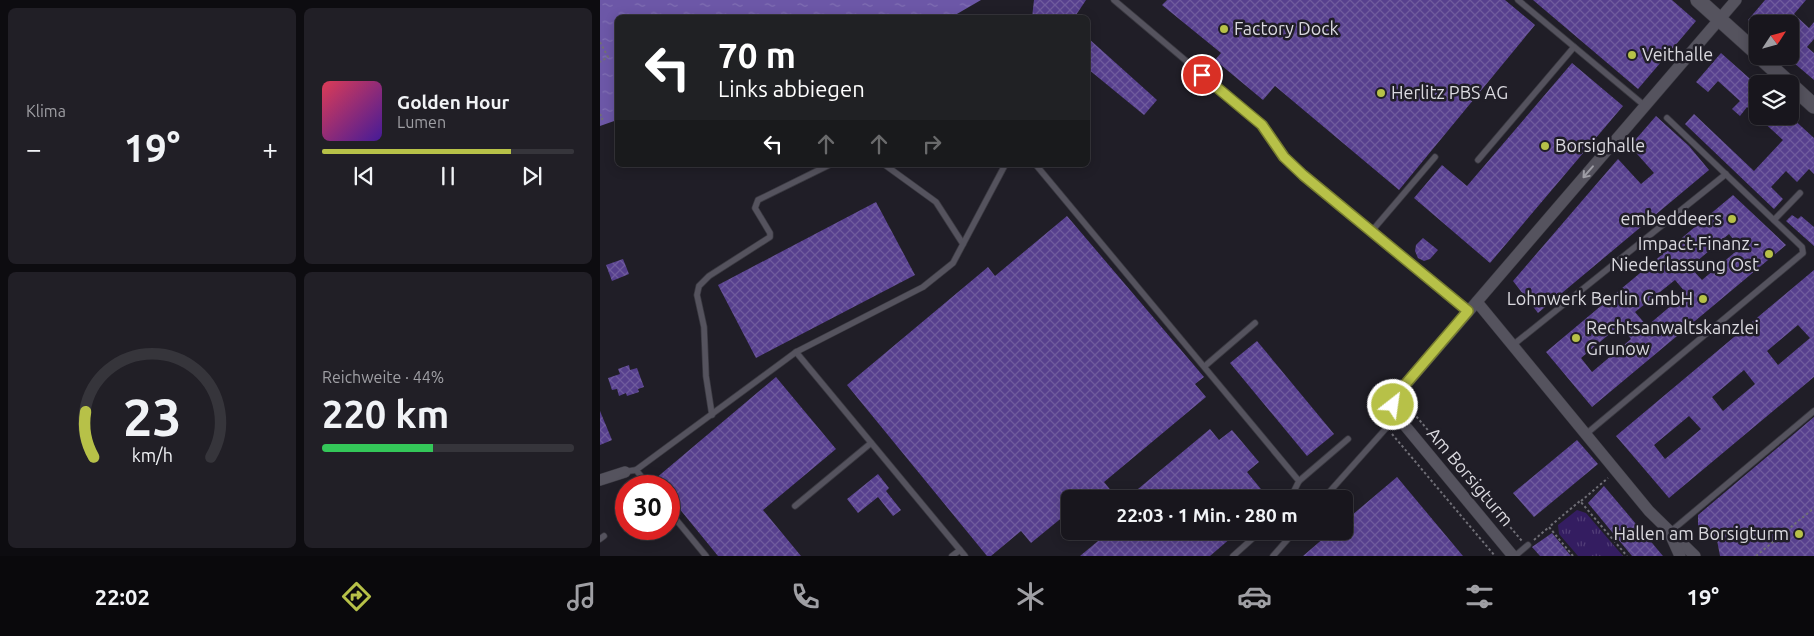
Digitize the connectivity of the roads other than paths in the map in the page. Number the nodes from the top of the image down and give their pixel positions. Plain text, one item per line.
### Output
1 (1114, 0) edge
2 (1518, 0) edge
3 (1698, 0) edge
4 (1736, 0) edge
5 (1719, 20) junction
6 (1574, 47) junction
7 (1749, 47) edge
8 (1769, 65) edge
9 (1780, 75) edge
10 (1799, 92) edge
11 (1645, 106) junction
12 (1814, 106) edge
13 (1667, 118) dead end
14 (1435, 157) dead end
15 (1478, 160) dead end
16 (825, 167) edge
17 (888, 167) edge
18 (1004, 167) edge
19 (1038, 167) edge
20 (1726, 174) junction
21 (1800, 194) dead end
22 (1774, 220) junction
23 (1372, 232) junction
24 (963, 244) junction
25 (1477, 302) junction
26 (1468, 311) junction
27 (1255, 323) dead end
28 (1513, 346) junction
29 (796, 352) junction
30 (1204, 366) junction
31 (1814, 411) edge
32 (712, 415) junction
33 (1397, 416) junction
34 (1586, 434) junction
35 (1348, 439) dead end
36 (871, 443) junction
37 (630, 471) junction
38 (635, 475) edge
39 (600, 480) edge
40 (1299, 481) junction
41 (1294, 490) edge
42 (1331, 490) edge
43 (795, 506) dead end
44 (680, 524) edge
45 (1670, 532) junction
46 (1251, 540) edge
47 (1286, 540) edge
48 (1527, 546) road end
49 (960, 550) junction
50 (706, 556) edge
51 (952, 556) edge
52 (965, 556) edge
53 (1233, 556) edge
54 (1273, 556) edge
55 (1514, 556) edge
56 (1680, 556) edge
57 (1695, 556) edge

1 - 23 lane
2 - 6 lane
3 - 5 street
4 - 5 street
5 - 7 street
5 - 11 street
6 - 11 lane
6 - 15 lane
8 - 9 street
10 - 12 street
11 -> 25 street
13 - 20 lane
14 - 23 lane
16 - 32 lane
17 - 24 lane
18 - 24 lane
19 - 30 lane
20 - 22 lane
20 - 28 lane
21 - 22 lane
22 - 34 lane
23 - 26 lane
24 - 29 lane
25 - 26 street
25 - 28 street
26 - 33 street
27 - 30 lane
28 - 34 street
29 - 32 lane
29 - 36 lane
30 - 40 lane
31 - 45 lane
32 - 37 lane
33 - 42 lane
33 - 55 street, Am Borsigturm
34 - 45 street
35 - 40 lane
36 - 43 lane
36 - 49 lane
37 - 38 lane
37 - 39 street
40 - 41 lane
44 - 50 lane
45 - 56 street
45 - 57 street
46 - 53 lane
47 - 54 lane
48 - 55 lane
49 - 51 lane
49 - 52 lane

